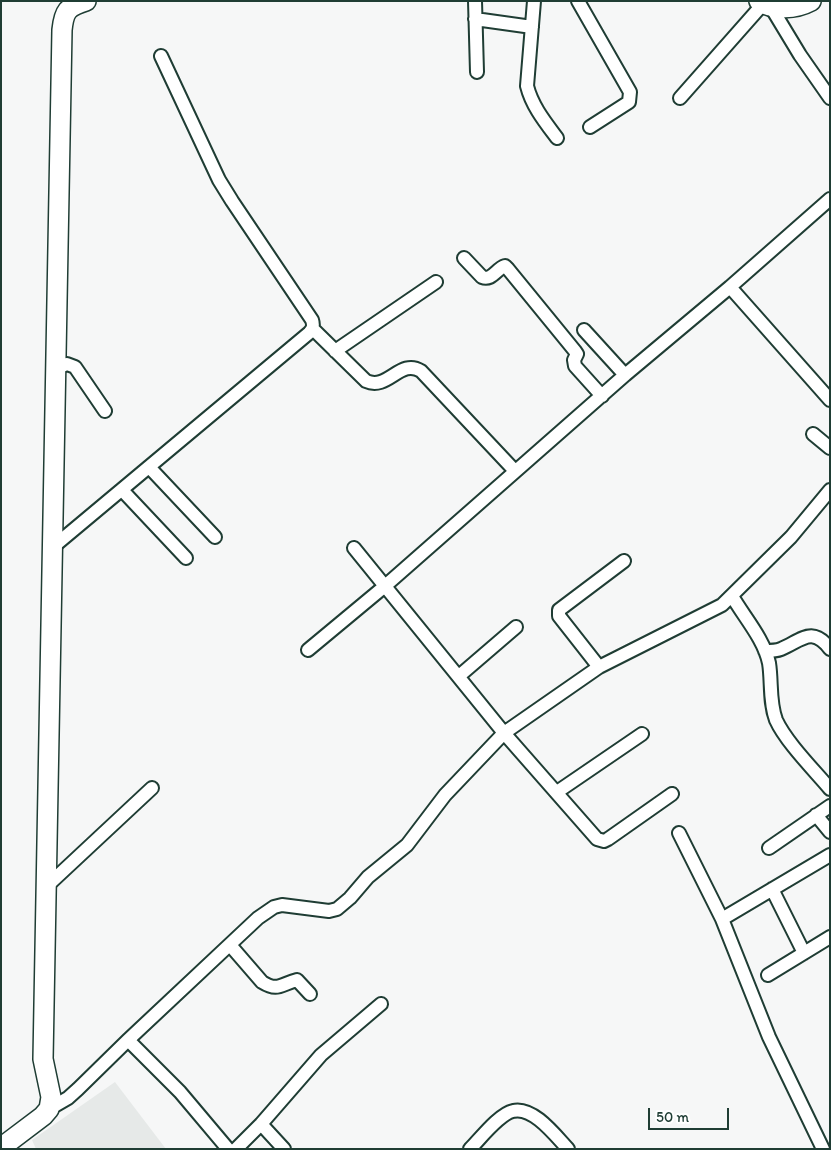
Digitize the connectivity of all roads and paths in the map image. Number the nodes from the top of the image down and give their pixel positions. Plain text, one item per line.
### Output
1 (86, 1) edge
2 (475, 1) edge
3 (534, 1) edge
4 (578, 1) edge
5 (809, 2) edge
6 (764, 4) edge
7 (475, 19) junction
8 (532, 27) junction
9 (162, 56) dead end
10 (477, 72) dead end
11 (680, 98) dead end
12 (830, 98) edge
13 (590, 127) dead end
14 (557, 138) dead end
15 (830, 199) edge
16 (464, 258) dead end
17 (436, 282) dead end
18 (730, 287) junction
19 (312, 329) junction
20 (584, 330) dead end
21 (335, 351) junction
22 (56, 368) junction
23 (625, 375) junction
24 (602, 396) junction
25 (830, 400) edge
26 (105, 411) dead end
27 (813, 434) dead end
28 (830, 448) edge
29 (149, 467) junction
30 (516, 471) junction
31 (122, 490) junction
32 (830, 490) edge
33 (215, 537) dead end
34 (53, 547) junction
35 (354, 548) dead end
36 (186, 558) dead end
37 (624, 561) dead end
38 (385, 586) junction
39 (732, 596) junction
40 (516, 627) dead end
41 (830, 649) edge
42 (308, 650) dead end
43 (765, 651) junction
44 (599, 667) junction
45 (459, 676) junction
46 (504, 734) junction
47 (642, 734) dead end
48 (152, 788) dead end
49 (830, 789) edge
50 (556, 792) junction
51 (672, 794) dead end
52 (830, 806) edge
53 (816, 815) junction
54 (830, 832) edge
55 (679, 833) dead end
56 (769, 848) dead end
57 (830, 855) edge
58 (47, 886) junction
59 (772, 890) junction
60 (722, 919) junction
61 (830, 937) edge
62 (230, 945) junction
63 (804, 953) junction
64 (768, 975) dead end
65 (310, 994) dead end
66 (381, 1004) dead end
67 (128, 1040) junction
68 (49, 1109) junction
69 (261, 1124) junction
70 (2, 1147) edge
71 (228, 1149) edge
72 (236, 1149) edge
73 (284, 1149) edge
74 (470, 1149) edge
75 (568, 1149) edge
76 (823, 1149) edge

1 - 22 street
2 - 7 street
3 - 8 street
4 - 13 street
5 - 6 street
6 - 11 street
6 - 12 street
7 - 8 street
7 - 10 street
8 - 14 street
9 - 19 street
15 - 18 street
16 - 24 street
17 - 21 street
18 - 23 street
18 - 25 street
19 - 21 street
19 - 29 street
20 - 23 street
21 - 30 street
22 - 26 street
22 - 34 street
23 - 24 street
24 - 30 street
27 - 28 street
29 - 31 street
29 - 33 street
30 - 38 street
31 - 34 street
31 - 36 street
32 - 39 street
34 - 58 street
35 - 38 street
37 - 44 street
38 - 42 street
38 - 45 street
39 - 43 street
39 - 44 street
40 - 45 street
41 - 43 street
43 - 49 street
44 - 46 street
45 - 46 street
46 - 50 street
46 - 62 street
47 - 50 street
48 - 58 street
50 - 51 street
52 - 53 street
53 - 54 street
53 - 56 street
55 - 60 street
57 - 59 street
58 - 68 street
59 - 60 street
59 - 63 street
60 - 76 street
61 - 63 street
62 - 65 street
62 - 67 street
63 - 64 street
66 - 69 street
67 - 68 street
67 - 71 street
68 - 70 street
69 - 72 street
69 - 73 street
74 - 75 street

